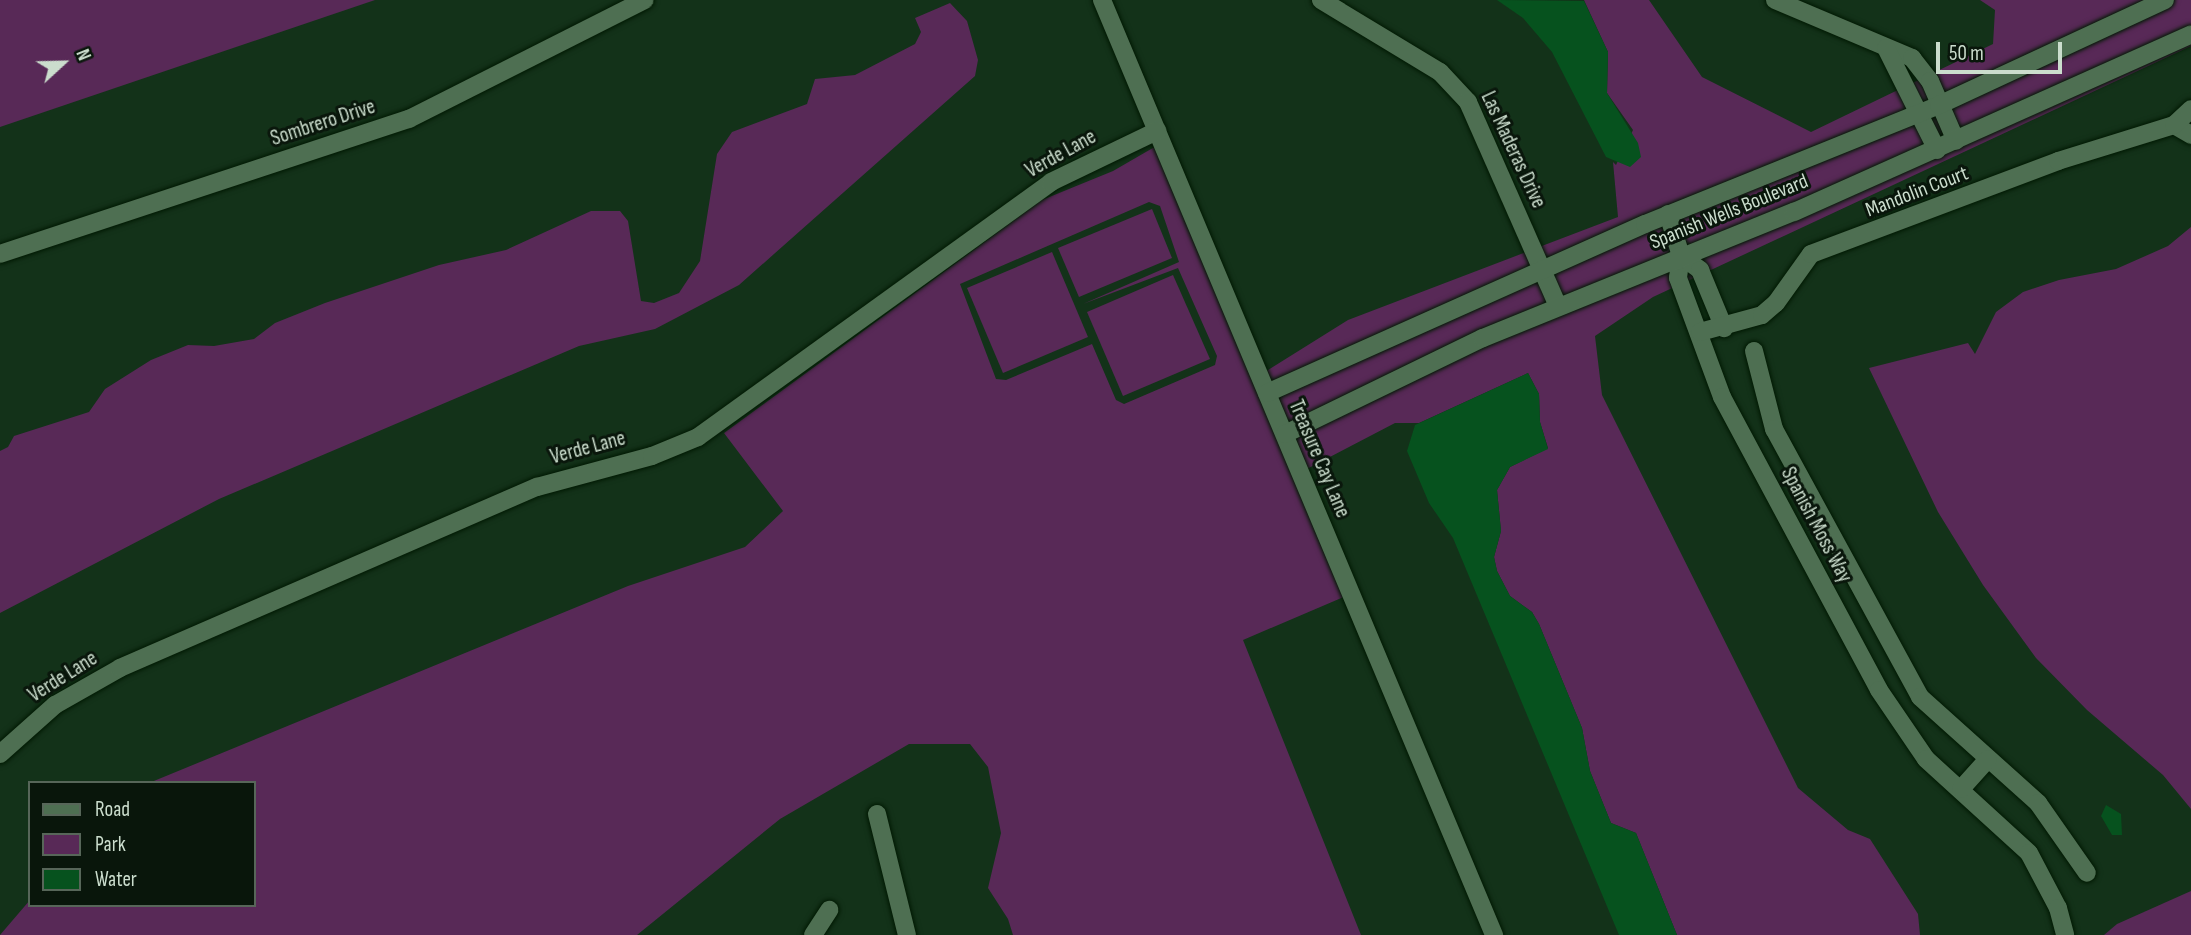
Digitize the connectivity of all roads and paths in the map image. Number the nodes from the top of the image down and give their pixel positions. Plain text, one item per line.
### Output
1 (645, 0) edge
2 (1102, 0) edge
3 (1321, 0) edge
4 (1775, 0) edge
5 (2165, 0) edge
6 (2191, 34) edge
7 (1886, 47) junction
8 (1939, 105) junction
9 (2191, 109) edge
10 (1920, 113) junction
11 (2174, 125) junction
12 (1157, 131) junction
13 (2191, 135) edge
14 (1956, 141) junction
15 (1937, 150) junction
16 (1668, 214) junction
17 (0, 254) edge
18 (1681, 256) junction
19 (1543, 269) junction
20 (1558, 306) junction
21 (1724, 328) junction
22 (1700, 331) junction
23 (1754, 351) dead end
24 (1267, 393) junction
25 (1284, 434) junction
26 (0, 754) edge
27 (1988, 759) junction
28 (1961, 789) junction
29 (877, 814) dead end
30 (2087, 873) dead end
31 (829, 910) dead end
32 (813, 935) edge
33 (907, 935) edge
34 (1494, 935) edge
35 (2065, 935) edge

1 - 17 street, Sombrero Drive
2 - 12 street, Treasure Cay Lane
3 - 19 street, Las Maderas Drive
4 - 7 street
5 - 8 street, Spanish Wells Boulevard
6 - 14 street, Spanish Wells Boulevard
7 - 8 street
7 - 10 street
8 - 10 street, Spanish Wells Boulevard
8 - 14 street
9 - 11 street, Mandolin Court
10 - 15 street
10 - 16 street, Spanish Wells Boulevard
11 - 13 street
11 - 21 street, Mandolin Court
12 - 24 street, Treasure Cay Lane
12 - 26 street, Verde Lane
14 - 15 street, Spanish Wells Boulevard
15 - 18 street, Spanish Wells Boulevard
16 - 18 street, Spanish Moss Way
16 - 19 street, Spanish Wells Boulevard
18 - 20 street, Spanish Wells Boulevard
18 - 21 street, Spanish Moss Way
18 - 22 street, Spanish Moss Way
19 - 20 street, Las Maderas Drive
19 - 24 street, Spanish Wells Boulevard
20 - 25 street, Spanish Wells Boulevard
21 - 22 street, Mandolin Court
22 - 28 street, Spanish Moss Way
23 - 27 street, Spanish Moss Way
24 - 25 street, Treasure Cay Lane
25 - 34 street, Treasure Cay Lane
27 - 28 street
27 - 30 street, Spanish Moss Way
28 - 35 street, Spanish Moss Way
29 - 33 street
31 - 32 street

